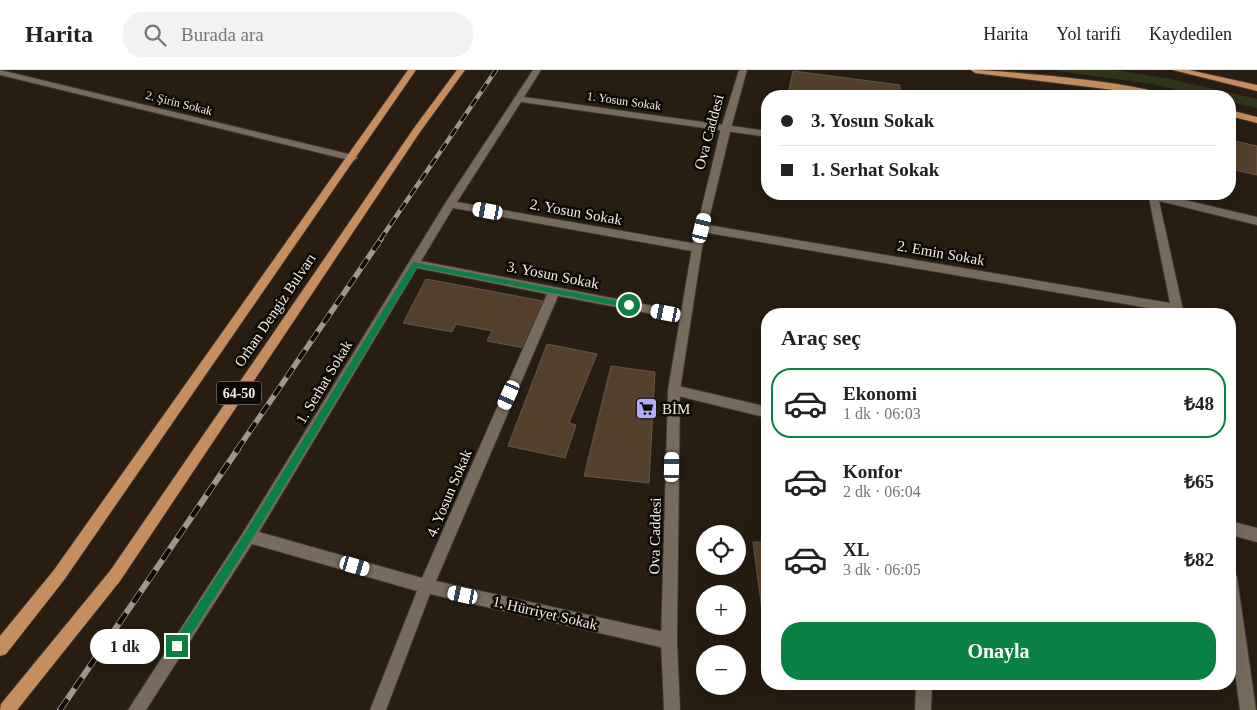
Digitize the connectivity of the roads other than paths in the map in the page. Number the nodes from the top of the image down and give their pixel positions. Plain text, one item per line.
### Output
1 (410, 70) edge
2 (461, 70) edge
3 (537, 70) edge
4 (742, 70) edge
5 (975, 70) edge
6 (1177, 70) edge
7 (0, 72) edge
8 (1257, 88) edge
9 (1117, 90) edge
10 (519, 99) junction
11 (1236, 115) edge
12 (1257, 120) edge
13 (726, 128) junction
14 (761, 133) edge
15 (353, 158) junction
16 (1151, 200) edge
17 (1174, 200) edge
18 (450, 204) junction
19 (1257, 221) edge
20 (702, 228) junction
21 (697, 248) junction
22 (415, 264) junction
23 (554, 291) junction
24 (1160, 308) edge
25 (1176, 308) edge
26 (684, 316) junction
27 (674, 390) junction
28 (761, 411) edge
29 (1236, 529) edge
30 (1257, 534) edge
31 (249, 536) junction
32 (426, 586) junction
33 (1236, 621) edge
34 (669, 642) junction
35 (0, 648) edge
36 (924, 690) edge
37 (7, 710) edge
38 (136, 710) edge
39 (378, 710) edge
40 (672, 710) edge
41 (924, 710) edge
42 (1248, 710) edge

1 - 15 main road, Orhan Dengiz Bulvarı / 64-50
2 - 37 main road, Orhan Dengiz Bulvarı / 64-50
3 - 10 street, 1. Serhat Sokak
4 - 13 street, Ova Caddesi
5 - 9 main road
6 - 8 main road
7 - 15 street, 2. Şirin Sokak
10 - 13 street, 1. Yosun Sokak
10 - 18 street, 1. Serhat Sokak
11 - 12 main road
13 - 14 street, 1. Yosun Sokak
13 - 20 street, Ova Caddesi
15 - 35 main road, Orhan Dengiz Bulvarı / 64-50
16 - 25 street
17 - 19 street
18 - 21 street, 2. Yosun Sokak
18 - 22 street, 1. Serhat Sokak
20 - 21 street, Ova Caddesi
20 - 24 street, 2. Emin Sokak
21 - 26 street, Ova Caddesi
22 - 23 street, 3. Yosun Sokak
22 - 31 street, 1. Serhat Sokak
23 - 26 street, 3. Yosun Sokak
23 - 32 street, 4. Yosun Sokak
26 - 27 street, Ova Caddesi
27 - 28 street
27 - 34 street, Ova Caddesi
29 - 30 street
31 - 32 street, 1. Hürriyet Sokak
31 - 38 street, 1. Serhat Sokak
32 - 34 street, 1. Hürriyet Sokak
32 - 39 street, 4. Yosun Sokak
33 - 42 street
34 - 40 street, Ova Caddesi
36 - 41 street

